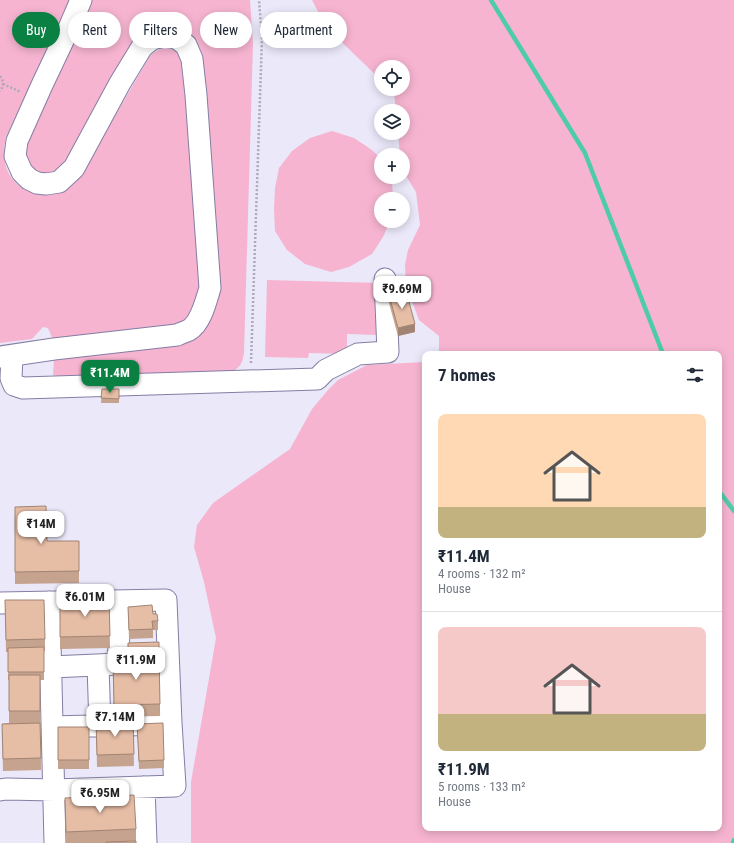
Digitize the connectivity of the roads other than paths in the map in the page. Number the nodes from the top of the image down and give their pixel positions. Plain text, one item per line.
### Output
1 (81, 0) edge
2 (385, 279) dead end
3 (6, 356) edge
4 (118, 601) junction
5 (49, 602) junction
6 (0, 603) edge
7 (98, 665) junction
8 (51, 666) junction
9 (171, 723) junction
10 (100, 726) junction
11 (52, 727) junction
12 (144, 787) junction
13 (0, 790) edge
14 (54, 790) junction
15 (55, 843) edge
16 (146, 843) edge

1 - 3 lane
2 - 3 lane
4 - 5 lane
4 - 7 lane
4 - 9 lane
5 - 6 lane
5 - 8 lane
7 - 8 lane
7 - 10 lane
8 - 11 lane
9 - 10 lane
9 - 12 lane
10 - 11 lane
11 - 14 lane
12 - 14 lane
12 - 16 lane
13 - 14 lane
14 - 15 lane

